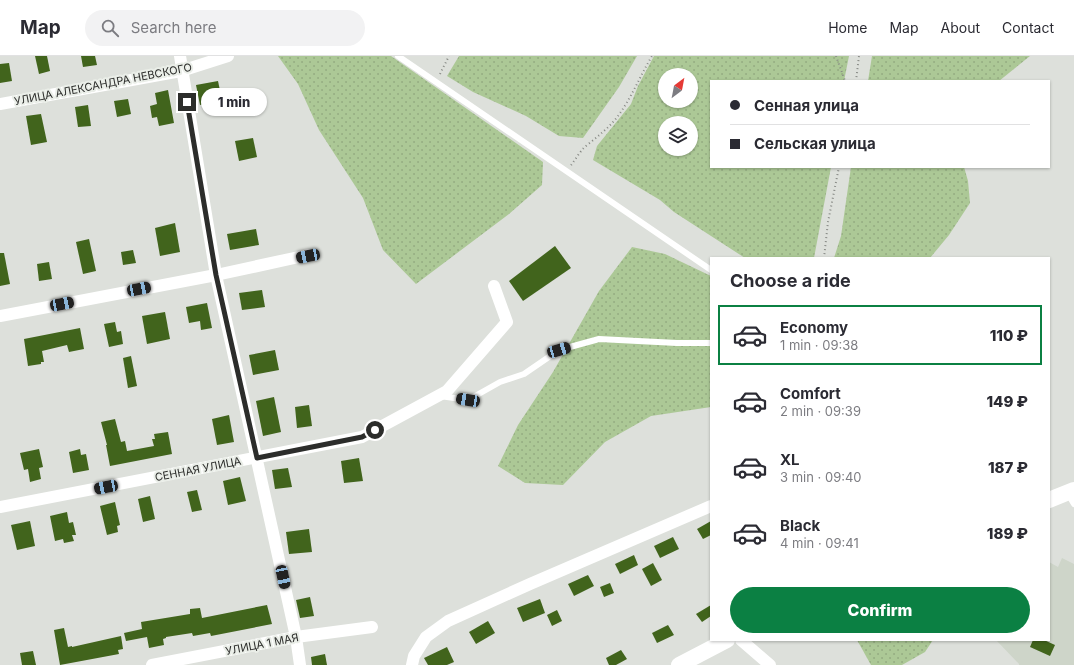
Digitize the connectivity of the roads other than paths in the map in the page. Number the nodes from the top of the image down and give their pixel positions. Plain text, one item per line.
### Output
1 (180, 56) edge
2 (228, 56) edge
3 (398, 56) edge
4 (182, 71) junction
5 (0, 104) edge
6 (308, 256) dead end
7 (710, 269) edge
8 (216, 275) junction
9 (494, 286) dead end
10 (0, 316) edge
11 (710, 343) edge
12 (439, 395) junction
13 (257, 458) junction
14 (1072, 495) edge
15 (1050, 499) edge
16 (710, 506) edge
17 (0, 507) edge
18 (372, 627) dead end
19 (296, 637) junction
20 (725, 641) edge
21 (743, 641) edge
22 (152, 665) edge
23 (300, 665) edge
24 (412, 665) edge
25 (679, 665) edge
26 (770, 665) edge

1 - 4 street
2 - 4 street, УЛИЦА АЛЕКСАНДРА НЕВСКОГО
3 - 7 lane
4 - 5 street, УЛИЦА АЛЕКСАНДРА НЕВСКОГО
4 - 8 street
6 - 8 street
8 - 10 street
8 - 13 street
9 - 12 street, СЕННАЯ УЛИЦА
11 - 12 lane
12 - 13 street, СЕННАЯ УЛИЦА
13 - 17 street, СЕННАЯ УЛИЦА
13 - 19 street
14 - 15 street
16 - 24 street
18 - 19 street, УЛИЦА 1 МАЯ
19 - 22 street, УЛИЦА 1 МАЯ
19 - 23 street
20 - 25 street
21 - 26 street

